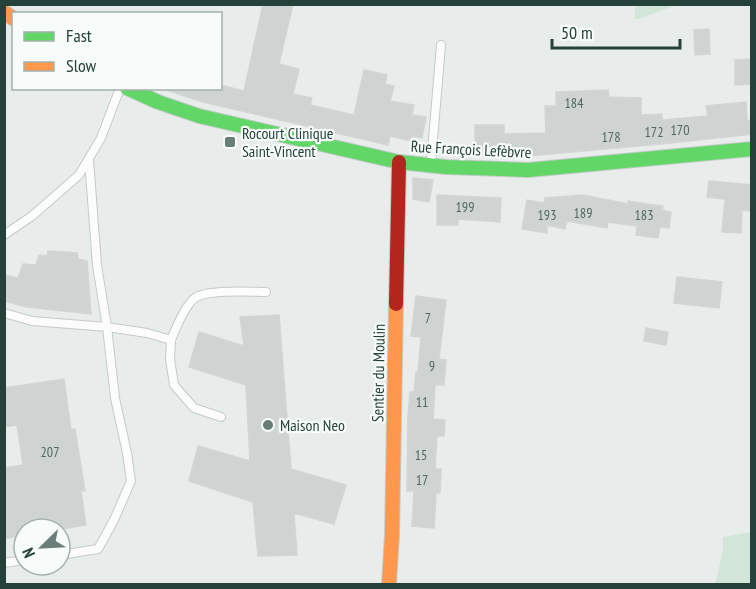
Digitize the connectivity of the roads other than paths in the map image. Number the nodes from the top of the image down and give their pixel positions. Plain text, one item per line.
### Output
1 (441, 45) dead end
2 (119, 90) edge
3 (131, 90) edge
4 (752, 149) edge
5 (88, 160) junction
6 (399, 162) junction
7 (431, 166) junction
8 (4, 235) edge
9 (266, 292) dead end
10 (4, 313) edge
11 (108, 327) junction
12 (171, 340) junction
13 (221, 417) dead end
14 (72, 553) edge
15 (389, 585) edge

1 - 7 lane
2 - 5 lane
3 - 6 main road, Rue François Lefèbvre
4 - 7 main road, Rue François Lefèbvre
5 - 8 lane
5 - 11 lane
6 - 7 main road, Rue François Lefèbvre
6 - 15 main road, Sentier du Moulin
9 - 12 lane
10 - 11 lane
11 - 12 lane
11 - 14 lane
12 - 13 lane

